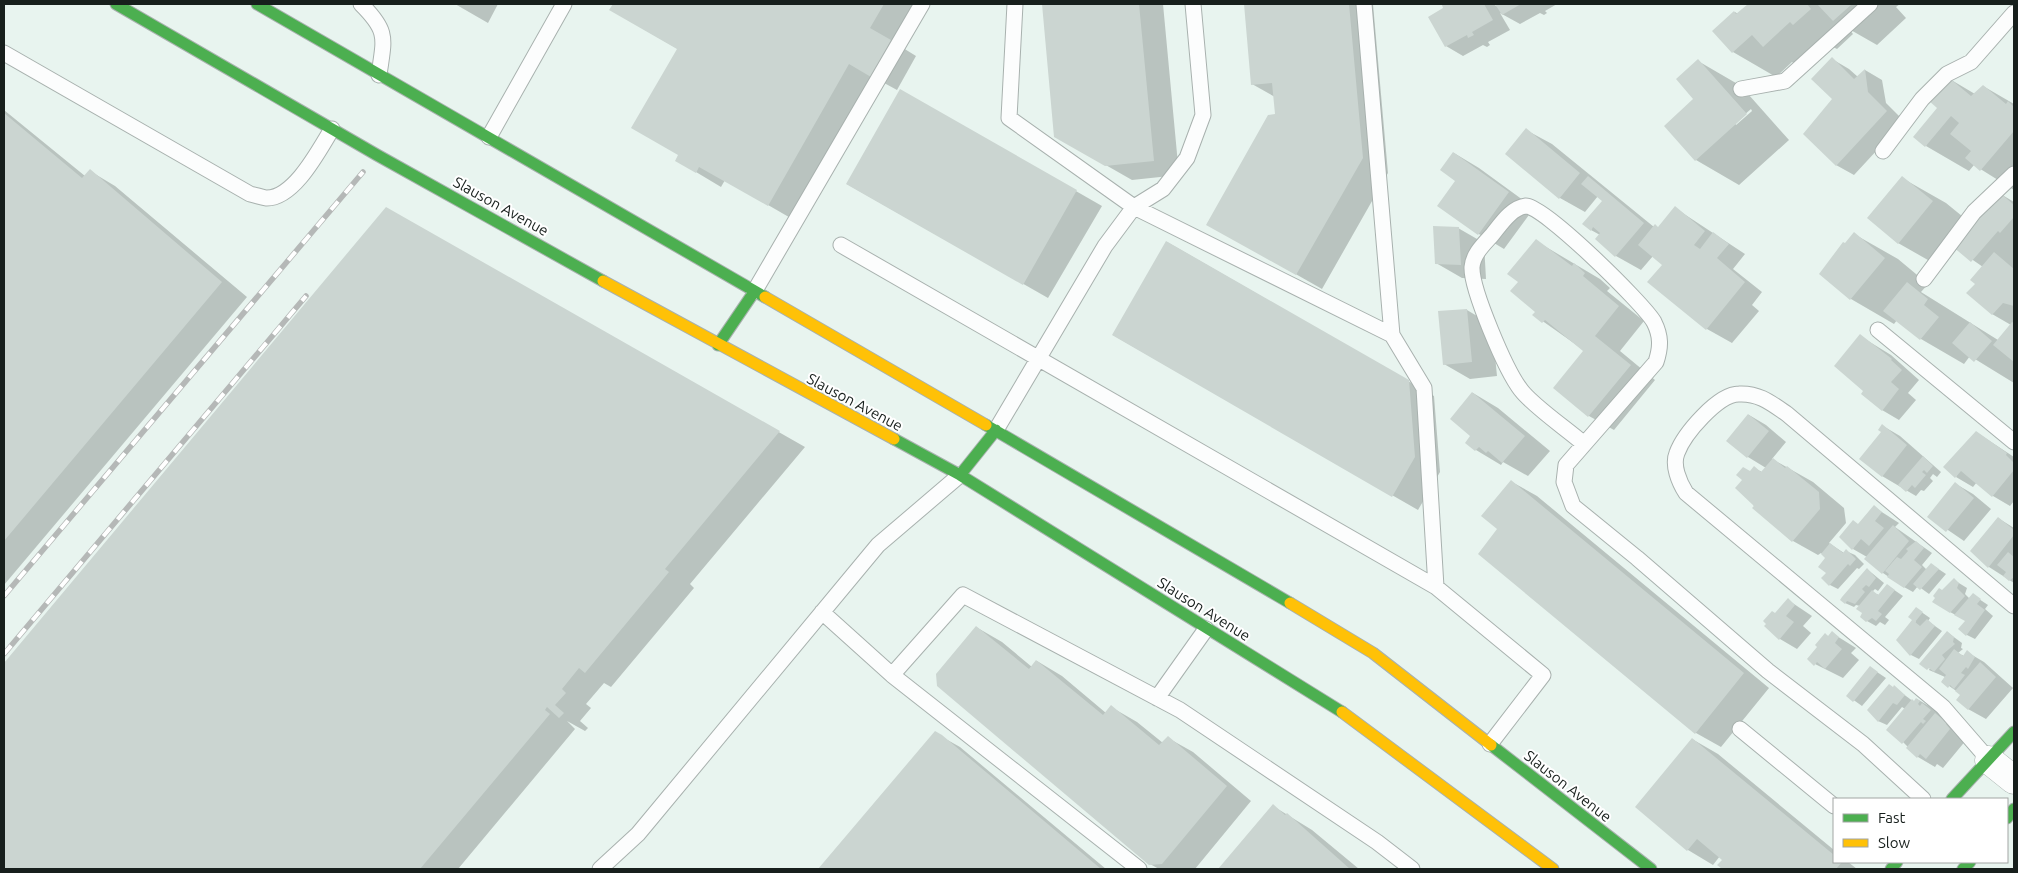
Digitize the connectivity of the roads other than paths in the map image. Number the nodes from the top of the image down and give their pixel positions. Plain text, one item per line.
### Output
1 (116, 4) edge
2 (257, 4) edge
3 (361, 4) edge
4 (564, 4) edge
5 (922, 4) edge
6 (1015, 4) edge
7 (1193, 4) edge
8 (1364, 4) edge
9 (1870, 4) edge
10 (2014, 13) edge
11 (4, 53) edge
12 (379, 75) junction
13 (1741, 89) dead end
14 (332, 129) junction
15 (489, 136) junction
16 (1884, 151) dead end
17 (2014, 174) edge
18 (1134, 207) junction
19 (841, 245) dead end
20 (1924, 279) dead end
21 (754, 292) junction
22 (1878, 330) dead end
23 (1392, 335) junction
24 (718, 345) junction
25 (1038, 358) junction
26 (996, 430) junction
27 (2014, 442) edge
28 (1584, 444) junction
29 (960, 475) junction
30 (1436, 588) junction
31 (2014, 606) edge
32 (822, 612) junction
33 (1206, 629) junction
34 (892, 674) junction
35 (1157, 698) junction
36 (1740, 729) dead end
37 (2014, 732) edge
38 (1490, 744) junction
39 (1988, 760) junction
40 (2014, 780) edge
41 (1922, 798) edge
42 (1953, 798) edge
43 (1833, 805) edge
44 (1547, 868) edge
45 (600, 869) edge
46 (1139, 869) edge
47 (1412, 869) edge
48 (1651, 869) edge

1 - 14 main road, Slauson Avenue
2 - 12 main road, Slauson Avenue
3 - 12 lane
4 - 15 lane
5 - 21 lane
6 - 18 lane
7 - 18 lane
8 - 23 lane
9 - 13 lane
10 - 16 lane
11 - 14 lane
12 - 15 main road, Slauson Avenue
14 - 24 main road, Slauson Avenue
15 - 21 main road, Slauson Avenue
17 - 20 lane
18 - 23 lane
18 - 25 lane
19 - 25 lane
21 - 24 main road
21 - 26 main road, Slauson Avenue
22 - 27 lane
23 - 30 lane
24 - 29 main road, Slauson Avenue
25 - 26 lane
25 - 30 lane
26 - 29 main road
26 - 38 main road, Slauson Avenue
28 - 28 lane
28 - 41 lane
29 - 32 lane
29 - 33 main road, Slauson Avenue
30 - 38 lane
31 - 39 lane
32 - 34 lane
32 - 45 lane
33 - 35 lane
33 - 44 main road, Slauson Avenue
34 - 35 lane
34 - 46 lane
35 - 47 lane
36 - 43 lane
37 - 39 main road
38 - 48 main road, Slauson Avenue
39 - 40 street
39 - 42 main road

